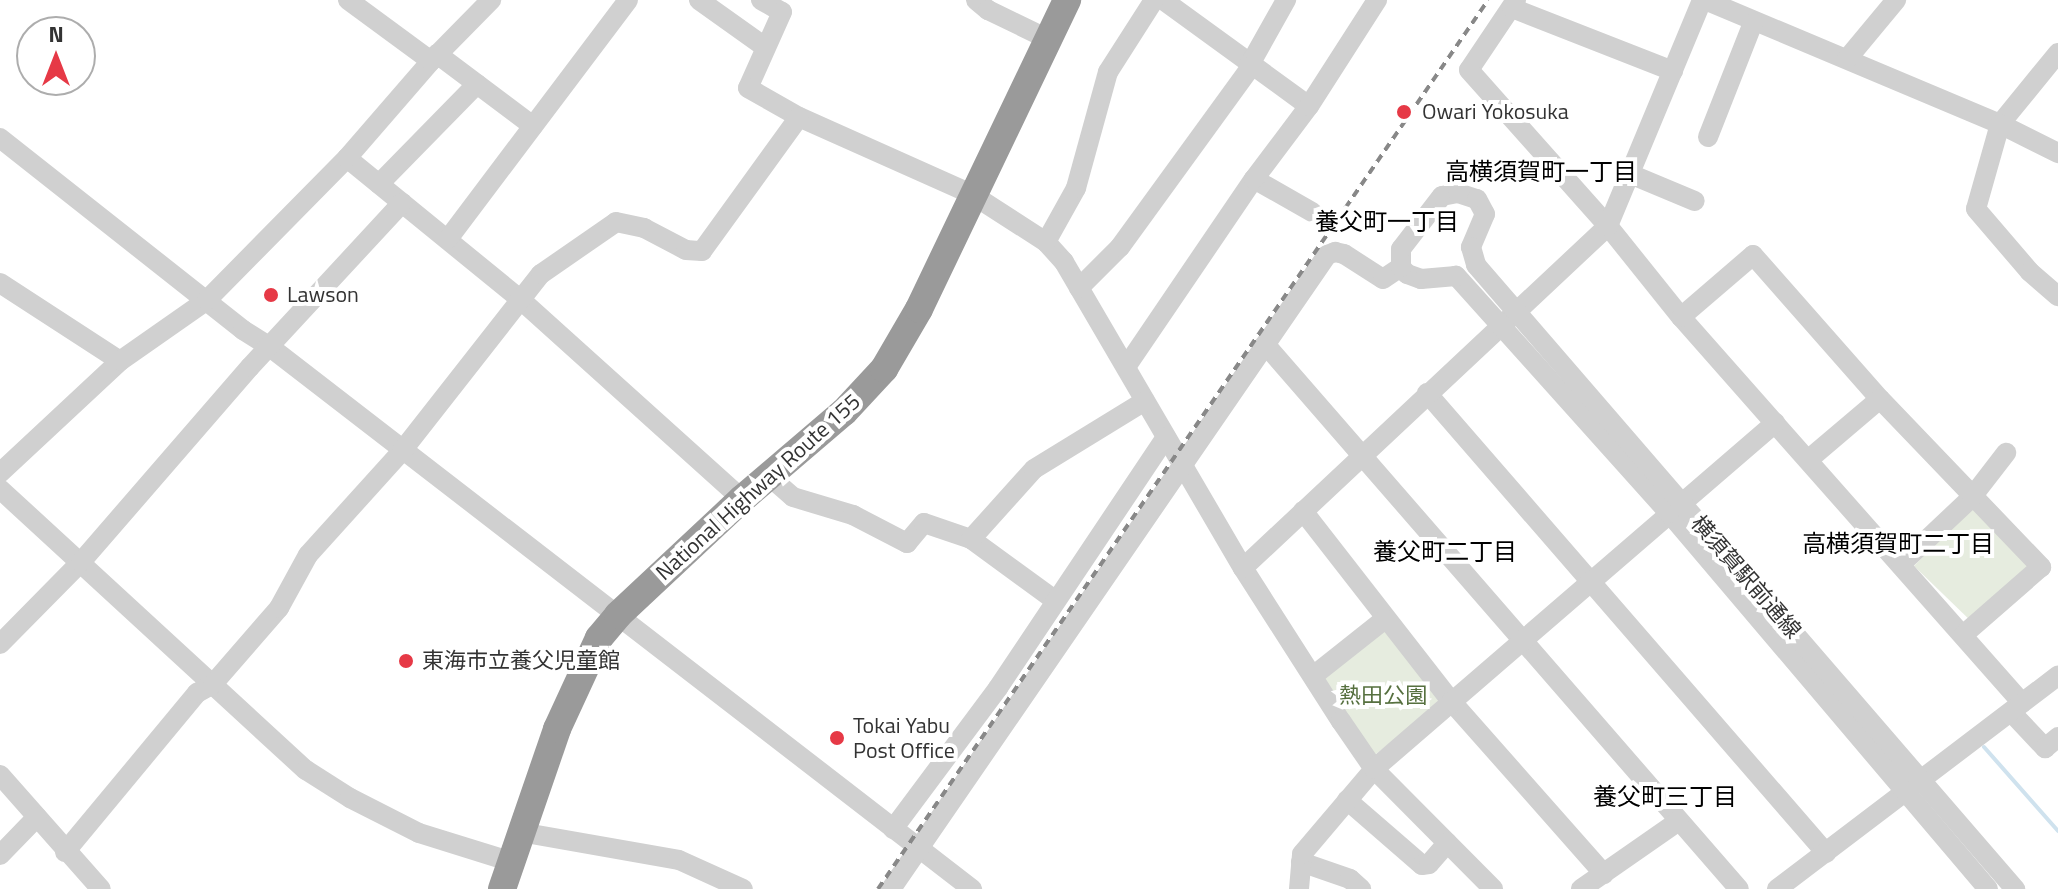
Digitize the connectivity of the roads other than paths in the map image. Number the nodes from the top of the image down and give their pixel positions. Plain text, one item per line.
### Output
1 (348, 0) edge
2 (491, 0) edge
3 (628, 0) edge
4 (699, 0) edge
5 (976, 0) edge
6 (1067, 0) edge
7 (1154, 0) edge
8 (1163, 0) edge
9 (1286, 0) edge
10 (1704, 0) edge
11 (1896, 0) edge
12 (767, 1) edge
13 (1372, 1) edge
14 (1514, 4) edge
15 (1753, 23) junction
16 (1048, 39) junction
17 (765, 47) junction
18 (2058, 53) edge
19 (434, 57) junction
20 (1847, 59) junction
21 (1250, 66) junction
22 (1673, 71) junction
23 (477, 84) junction
24 (1309, 106) junction
25 (799, 117) junction
26 (2000, 124) junction
27 (533, 126) junction
28 (1708, 137) dead end
29 (0, 138) edge
30 (2058, 153) edge
31 (347, 158) junction
32 (1630, 174) junction
33 (1254, 179) junction
34 (379, 184) junction
35 (973, 195) junction
36 (1695, 201) dead end
37 (402, 203) junction
38 (1312, 212) dead end
39 (1608, 226) junction
40 (448, 239) junction
41 (1046, 242) junction
42 (1401, 267) junction
43 (0, 283) edge
44 (1079, 288) junction
45 (2058, 296) edge
46 (207, 300) junction
47 (521, 300) junction
48 (1508, 317) junction
49 (1681, 317) junction
50 (1265, 344) junction
51 (270, 347) junction
52 (120, 361) junction
53 (1126, 367) junction
54 (1427, 393) junction
55 (1880, 399) junction
56 (1145, 401) junction
57 (1775, 423) junction
58 (1166, 437) junction
59 (402, 451) junction
60 (2006, 453) dead end
61 (1362, 459) junction
62 (1808, 460) junction
63 (1182, 465) junction
64 (0, 473) edge
65 (770, 477) junction
66 (0, 489) edge
67 (1972, 497) junction
68 (742, 499) junction
69 (1676, 508) junction
70 (1303, 511) junction
71 (971, 539) junction
72 (81, 562) junction
73 (1901, 564) junction
74 (1243, 568) junction
75 (1592, 581) junction
76 (1056, 601) junction
77 (618, 615) junction
78 (1385, 619) junction
79 (1963, 635) junction
80 (1521, 642) junction
81 (0, 644) edge
82 (1313, 676) junction
83 (2058, 676) edge
84 (213, 684) junction
85 (1451, 701) junction
86 (2017, 708) junction
87 (2058, 737) edge
88 (1374, 769) junction
89 (0, 775) edge
90 (1914, 788) junction
91 (1347, 800) junction
92 (37, 817) junction
93 (1679, 821) junction
94 (893, 829) junction
95 (520, 832) junction
96 (1447, 843) junction
97 (918, 847) junction
98 (65, 852) junction
99 (1826, 853) junction
100 (0, 855) edge
101 (512, 862) junction
102 (1301, 862) junction
103 (1604, 874) junction
104 (101, 889) edge
105 (502, 889) edge
106 (743, 889) edge
107 (891, 889) edge
108 (972, 889) edge
109 (1299, 889) edge
110 (1361, 889) edge
111 (1493, 889) edge
112 (1581, 889) edge
113 (1739, 889) edge
114 (1777, 889) edge
115 (1988, 889) edge
116 (2015, 889) edge

1 - 19 street
2 - 19 street
3 - 27 street
4 - 17 street
5 - 16 street
6 - 16 highway, National Highway Route 155
7 - 41 street
8 - 21 street
9 - 21 street
10 - 15 street
10 - 22 street
11 - 20 street
12 - 17 street
13 - 24 street
14 - 22 street
14 - 39 street
15 - 20 street
15 - 28 street
16 - 35 highway, National Highway Route 155
17 - 25 street
18 - 26 street
19 - 23 street
19 - 31 street
20 - 26 street
21 - 24 street
21 - 44 street
22 - 32 street
23 - 27 street
23 - 34 street
24 - 33 street
25 - 35 street
25 - 47 street
26 - 30 street
26 - 45 street
27 - 40 street
29 - 46 street
31 - 34 street
31 - 46 street
32 - 36 street
32 - 39 street
33 - 38 street
33 - 53 street
34 - 37 street
35 - 41 street
35 - 65 highway, National Highway Route 155
37 - 40 street
37 - 51 street
39 - 48 street
39 - 49 street
40 - 47 street
41 - 44 street
42 - 48 street, 横須賀駅前通線
42 - 48 street, 横須賀駅前通線
42 - 50 street
43 - 52 street
44 - 53 street
46 - 51 street
46 - 52 street
47 - 59 street
47 - 68 street
48 - 54 street
48 - 69 street, 横須賀駅前通線
49 - 55 street
49 - 57 street
50 - 61 street
50 - 63 street
51 - 59 street
51 - 72 street
52 - 64 street
53 - 56 street
54 - 61 street
54 - 75 street
55 - 62 street
55 - 67 street
56 - 58 street
56 - 71 street
57 - 62 street
57 - 69 street
58 - 63 street
58 - 76 street
59 - 77 street
59 - 84 street
60 - 67 street
61 - 70 street
61 - 80 street
62 - 73 street
63 - 74 street
63 - 97 street
65 - 68 highway, National Highway Route 155
65 - 71 street
66 - 72 street
67 - 73 street
67 - 79 street
68 - 77 highway, National Highway Route 155
69 - 75 street
69 - 90 street, 横須賀駅前通線
70 - 74 street
70 - 78 street
71 - 76 street
72 - 81 street
72 - 84 street
73 - 79 street
74 - 82 street
75 - 80 street
75 - 99 street
76 - 94 street
77 - 94 street
77 - 95 highway, National Highway Route 155
78 - 82 street
78 - 85 street
79 - 86 street
80 - 85 street
80 - 93 street
82 - 88 street
83 - 86 street
84 - 98 street
84 - 101 street
85 - 88 street
85 - 103 street
86 - 87 street
86 - 90 street
88 - 91 street
88 - 96 street
89 - 92 street
90 - 99 street
90 - 115 street, 横須賀駅前通線
90 - 116 street, 横須賀駅前通線
91 - 96 street
91 - 102 street
92 - 98 street
92 - 100 street
93 - 103 street
93 - 113 street
94 - 97 street
95 - 101 highway, National Highway Route 155
95 - 106 street
96 - 111 street
97 - 107 street
97 - 108 street
98 - 104 street
99 - 114 street
101 - 105 highway, National Highway Route 155
102 - 109 street
102 - 110 street
103 - 112 street

